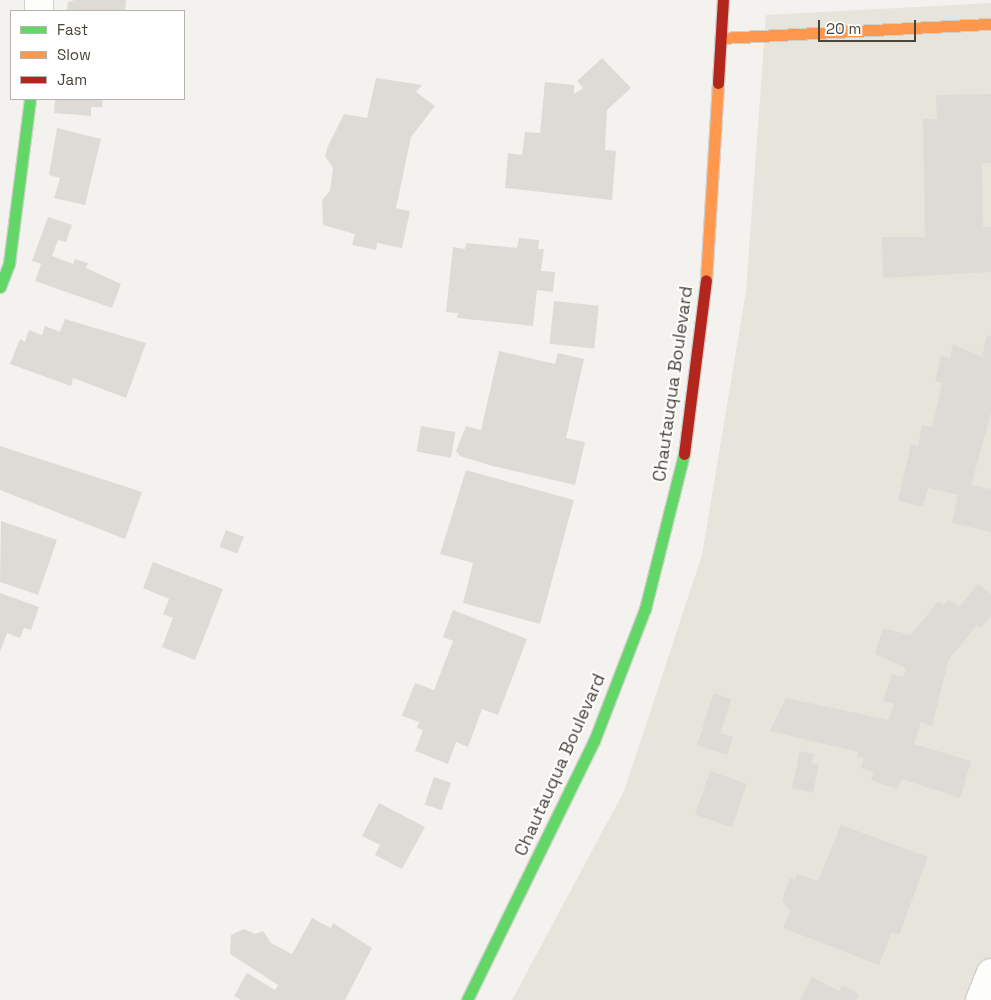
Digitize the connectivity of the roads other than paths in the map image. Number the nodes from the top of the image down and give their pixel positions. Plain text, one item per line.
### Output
1 (723, 0) edge
2 (991, 24) edge
3 (722, 38) junction
4 (30, 100) edge
5 (0, 287) edge
6 (991, 973) edge
7 (467, 1000) edge
8 (980, 1000) edge

1 - 3 street, Chautauqua Boulevard
2 - 3 street
3 - 7 street, Chautauqua Boulevard
4 - 5 street
6 - 8 street

